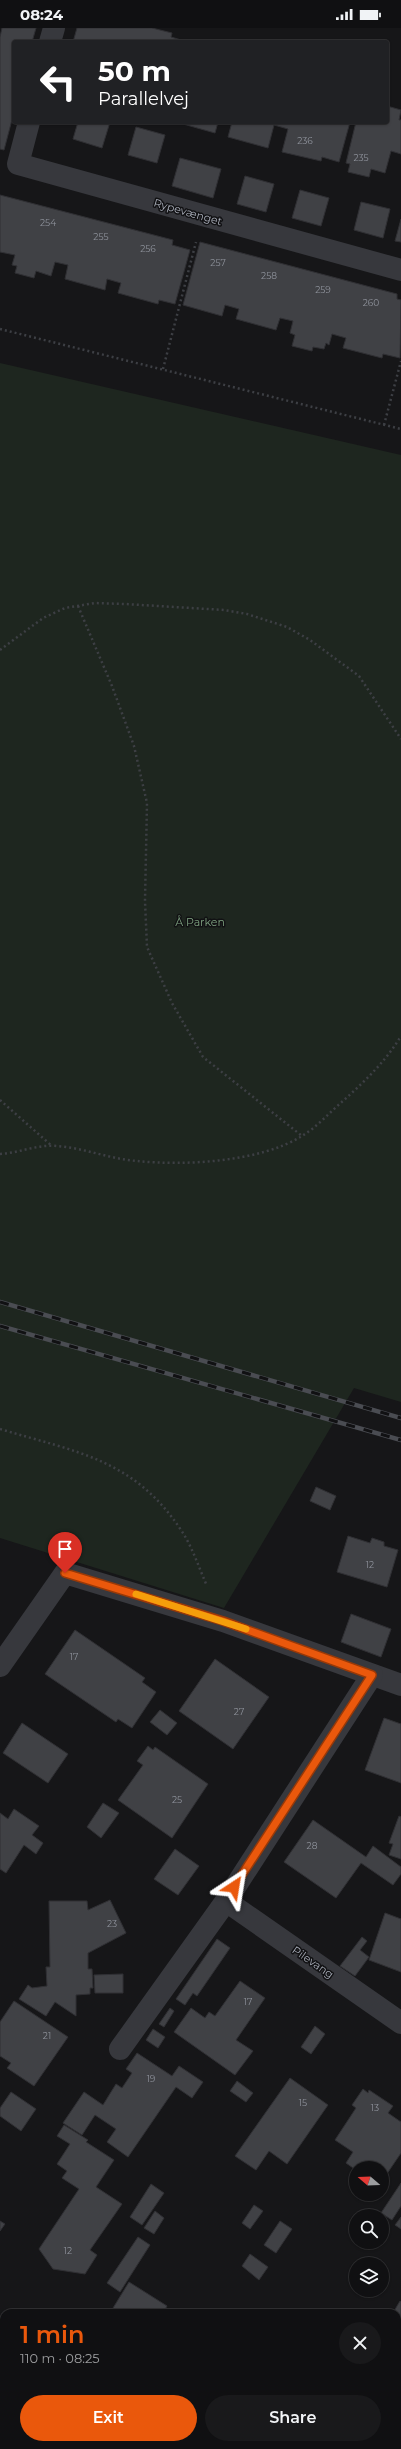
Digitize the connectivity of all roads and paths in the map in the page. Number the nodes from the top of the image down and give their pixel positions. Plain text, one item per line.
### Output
1 (54, 28) edge
2 (51, 40) edge
3 (28, 124) edge
4 (203, 216) junction
5 (401, 270) edge
6 (0, 329) edge
7 (401, 361) edge
8 (163, 369) junction
9 (384, 425) junction
10 (401, 429) edge
11 (78, 606) junction
12 (0, 650) edge
13 (401, 739) edge
14 (401, 1036) edge
15 (0, 1100) edge
16 (302, 1136) junction
17 (52, 1146) junction
18 (0, 1154) edge
19 (0, 1429) edge
20 (223, 1621) junction
21 (0, 1666) edge
22 (372, 1675) junction
23 (401, 1685) edge
24 (226, 1901) junction
25 (401, 2023) edge
26 (120, 2049) dead end

1 - 2 street
3 - 4 street, Rypevænget
4 - 5 street, Rypevænget
4 - 8 path
6 - 8 path
7 - 9 path
8 - 9 path
9 - 10 path
11 - 12 path
11 - 13 path
11 - 16 path
14 - 16 path
15 - 17 path
16 - 17 path
17 - 18 path
19 - 20 path
20 - 21 street
20 - 22 street
22 - 23 street
22 - 24 street
24 - 25 street, Pilevang
24 - 26 street

